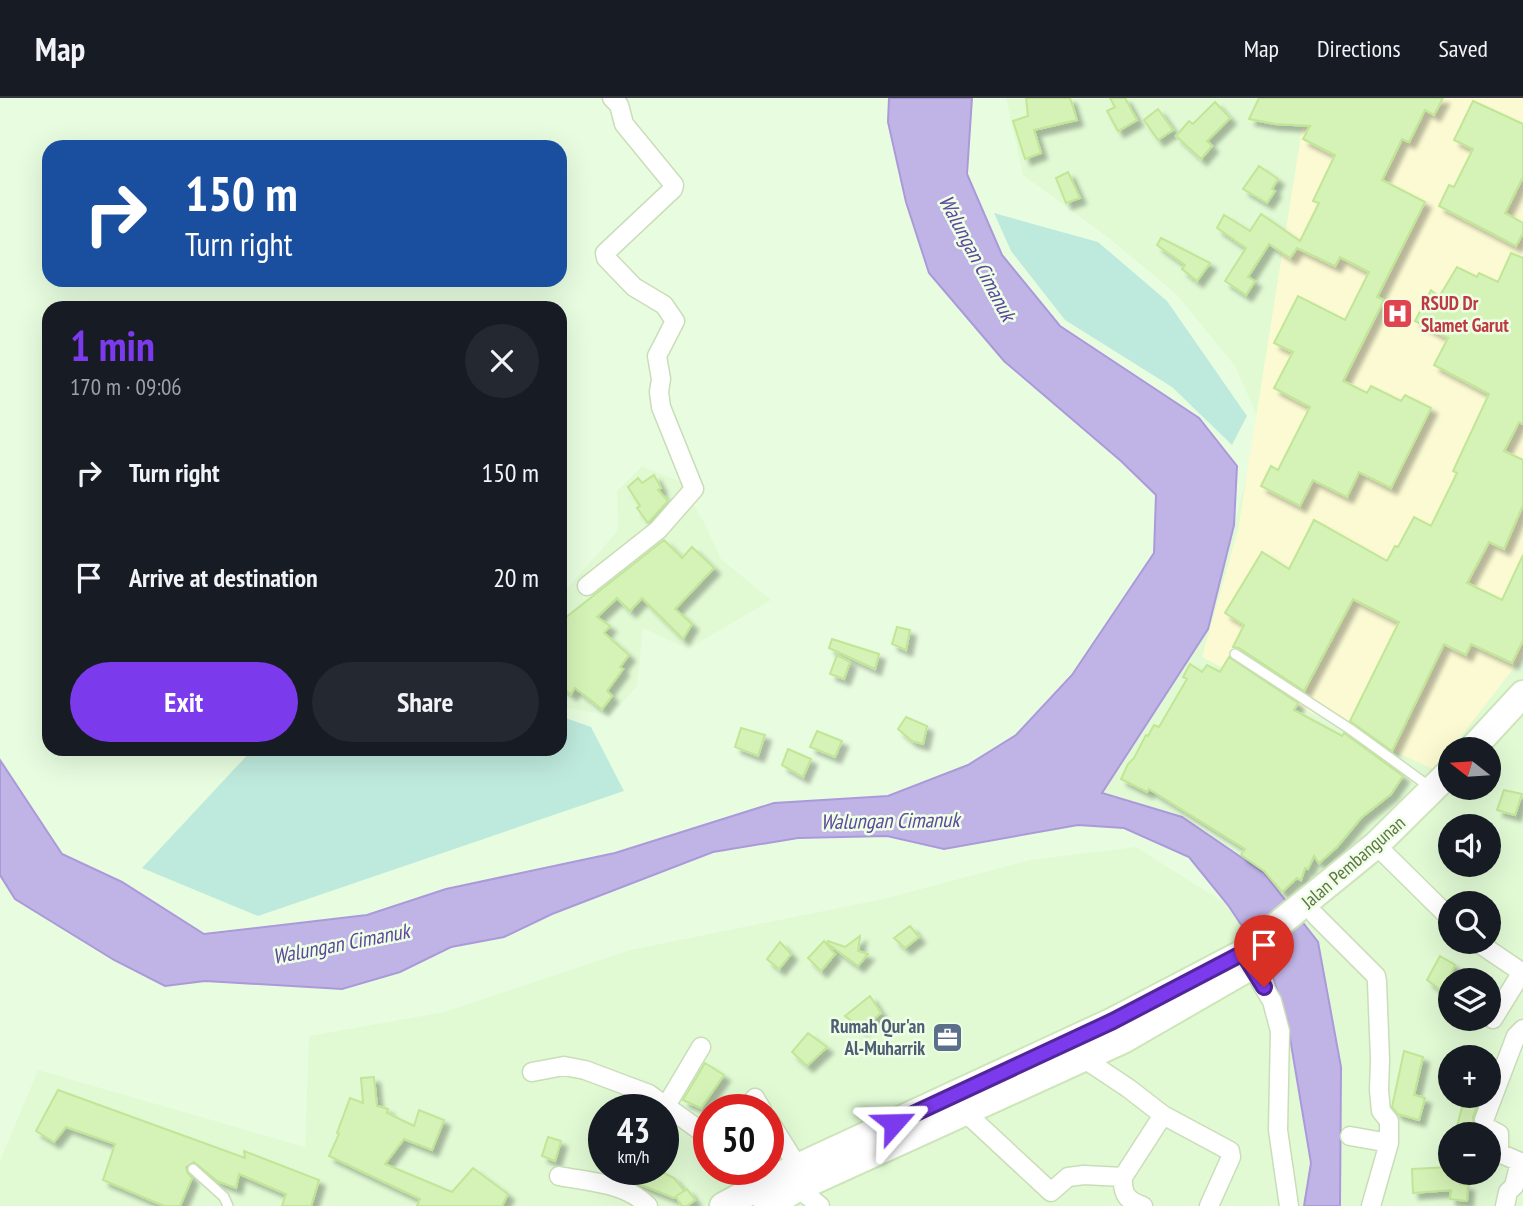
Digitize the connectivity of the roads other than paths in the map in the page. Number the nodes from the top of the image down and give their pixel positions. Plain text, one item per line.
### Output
1 (612, 98) edge
2 (587, 586) dead end
3 (1235, 654) dead end
4 (1523, 694) edge
5 (1523, 719) edge
6 (1483, 737) edge
7 (1502, 741) edge
8 (1438, 778) edge
9 (1438, 792) edge
10 (1381, 850) junction
11 (1438, 906) edge
12 (1306, 916) junction
13 (1494, 954) edge
14 (1252, 956) junction
15 (1522, 973) edge
16 (1501, 1006) edge
17 (1523, 1029) edge
18 (701, 1047) dead end
19 (1083, 1058) junction
20 (532, 1072) dead end
21 (649, 1094) edge
22 (673, 1094) edge
23 (966, 1113) junction
24 (1163, 1115) junction
25 (1350, 1136) dead end
26 (1389, 1143) junction
27 (1521, 1166) edge
28 (194, 1169) dead end
29 (559, 1175) dead end
30 (1124, 1177) junction
31 (784, 1183) edge
32 (784, 1183) edge
33 (779, 1185) edge
34 (228, 1206) edge
35 (648, 1206) edge
36 (724, 1206) edge
37 (820, 1206) edge
38 (1143, 1206) edge
39 (1209, 1206) edge
40 (1289, 1206) edge
41 (1371, 1206) edge
42 (1505, 1206) edge

1 - 2 street
3 - 8 lane
4 - 6 main road
5 - 7 main road
9 - 10 main road, Jalan Pembangunan
10 - 11 street
10 - 12 main road, Jalan Pembangunan
12 - 14 main road, Jalan Pembangunan
12 - 26 street
13 - 15 street
14 - 19 main road, Jalan Pembangunan
14 - 31 main road, Jalan Pembangunan
14 - 40 street
15 - 16 street
17 - 27 street
18 - 22 street
19 - 23 main road, Jalan Pembangunan
19 - 24 street
20 - 21 street
23 - 30 street
23 - 32 main road, Jalan Pembangunan
24 - 30 street
24 - 39 street
25 - 26 street
26 - 41 street
27 - 42 street
28 - 34 lane
29 - 35 street
30 - 38 street
33 - 36 main road, Jalan Pembangunan
33 - 37 street

